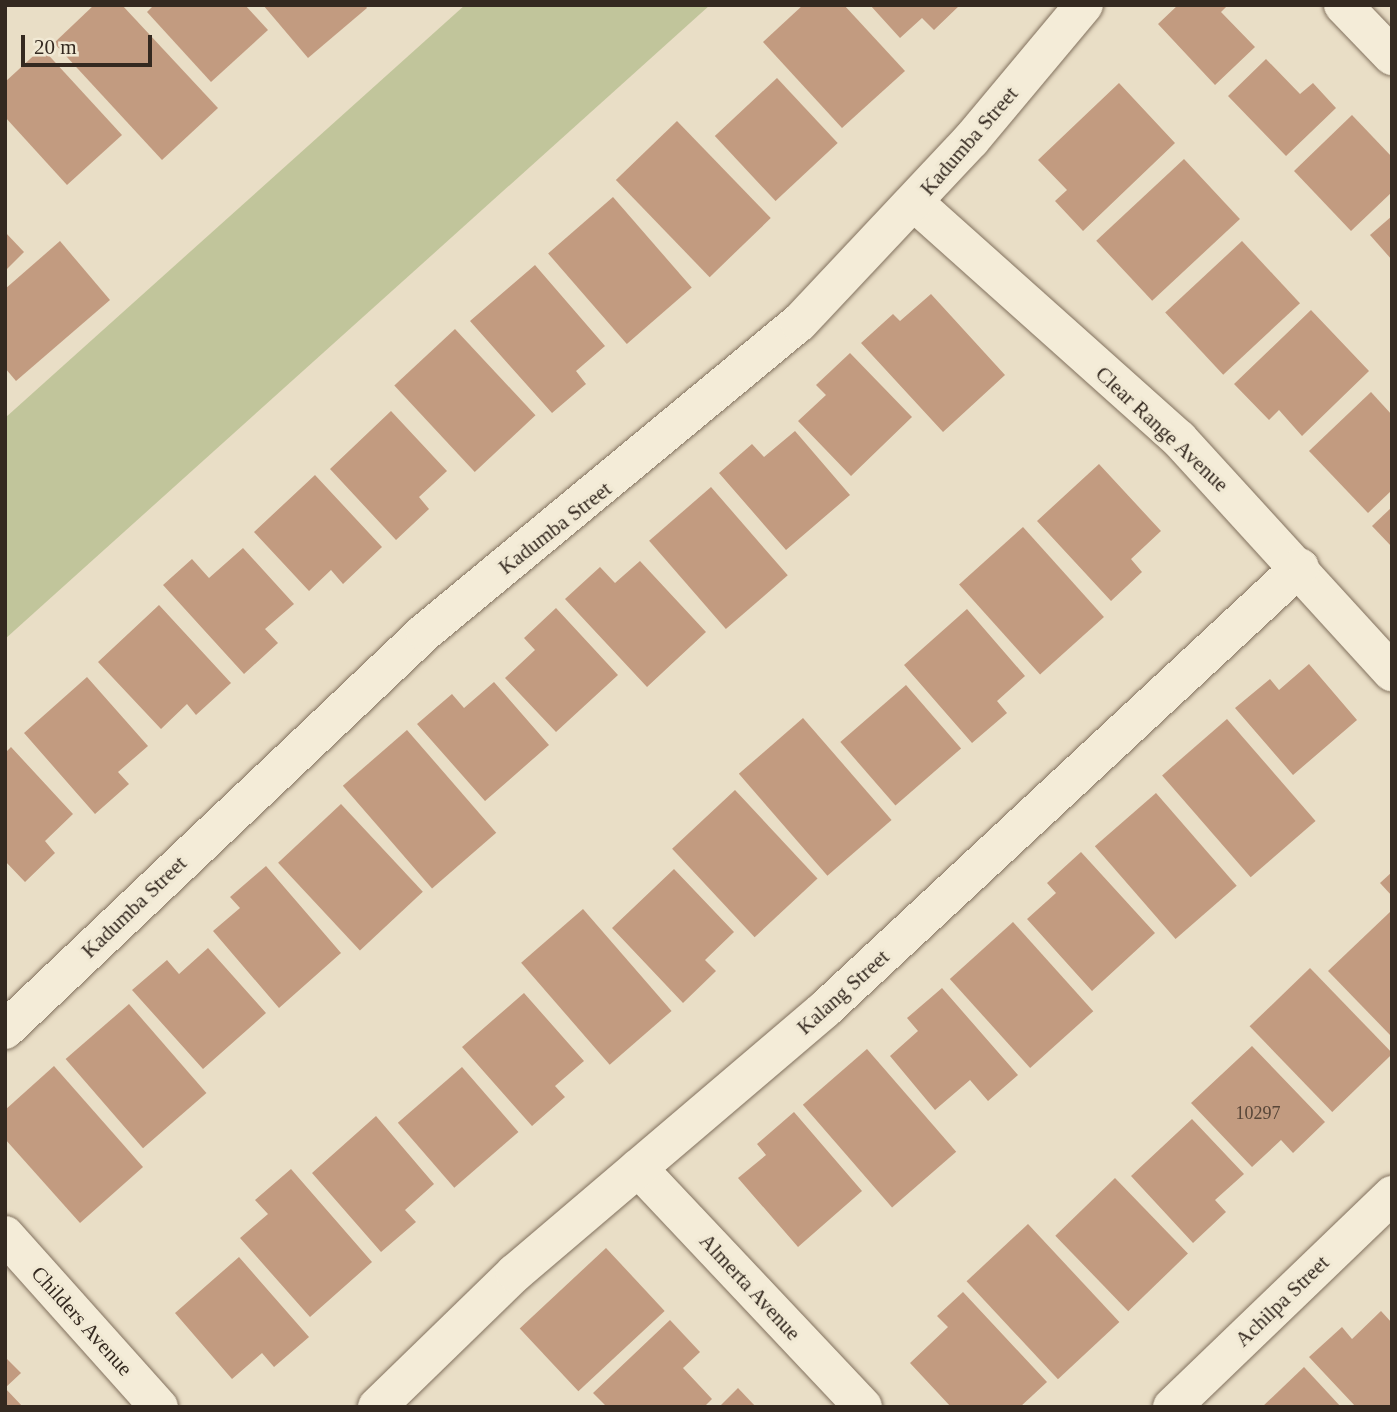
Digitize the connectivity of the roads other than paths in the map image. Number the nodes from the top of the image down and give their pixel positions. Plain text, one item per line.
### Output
1 (1084, 5) edge
2 (1343, 5) edge
3 (1392, 56) edge
4 (915, 202) junction
5 (1300, 567) junction
6 (1392, 672) edge
7 (5, 1030) edge
8 (638, 1168) junction
9 (1392, 1195) edge
10 (5, 1235) edge
11 (159, 1407) edge
12 (377, 1407) edge
13 (863, 1407) edge
14 (1172, 1407) edge

1 - 4 street, Kadumba Street
2 - 3 street
4 - 5 street, Clear Range Avenue
4 - 7 street, Kadumba Street
5 - 6 street, Clear Range Avenue
5 - 8 street, Kalang Street
8 - 12 street, Kalang Street
8 - 13 street, Almerta Avenue
9 - 14 street, Achilpa Street
10 - 11 street, Childers Avenue

